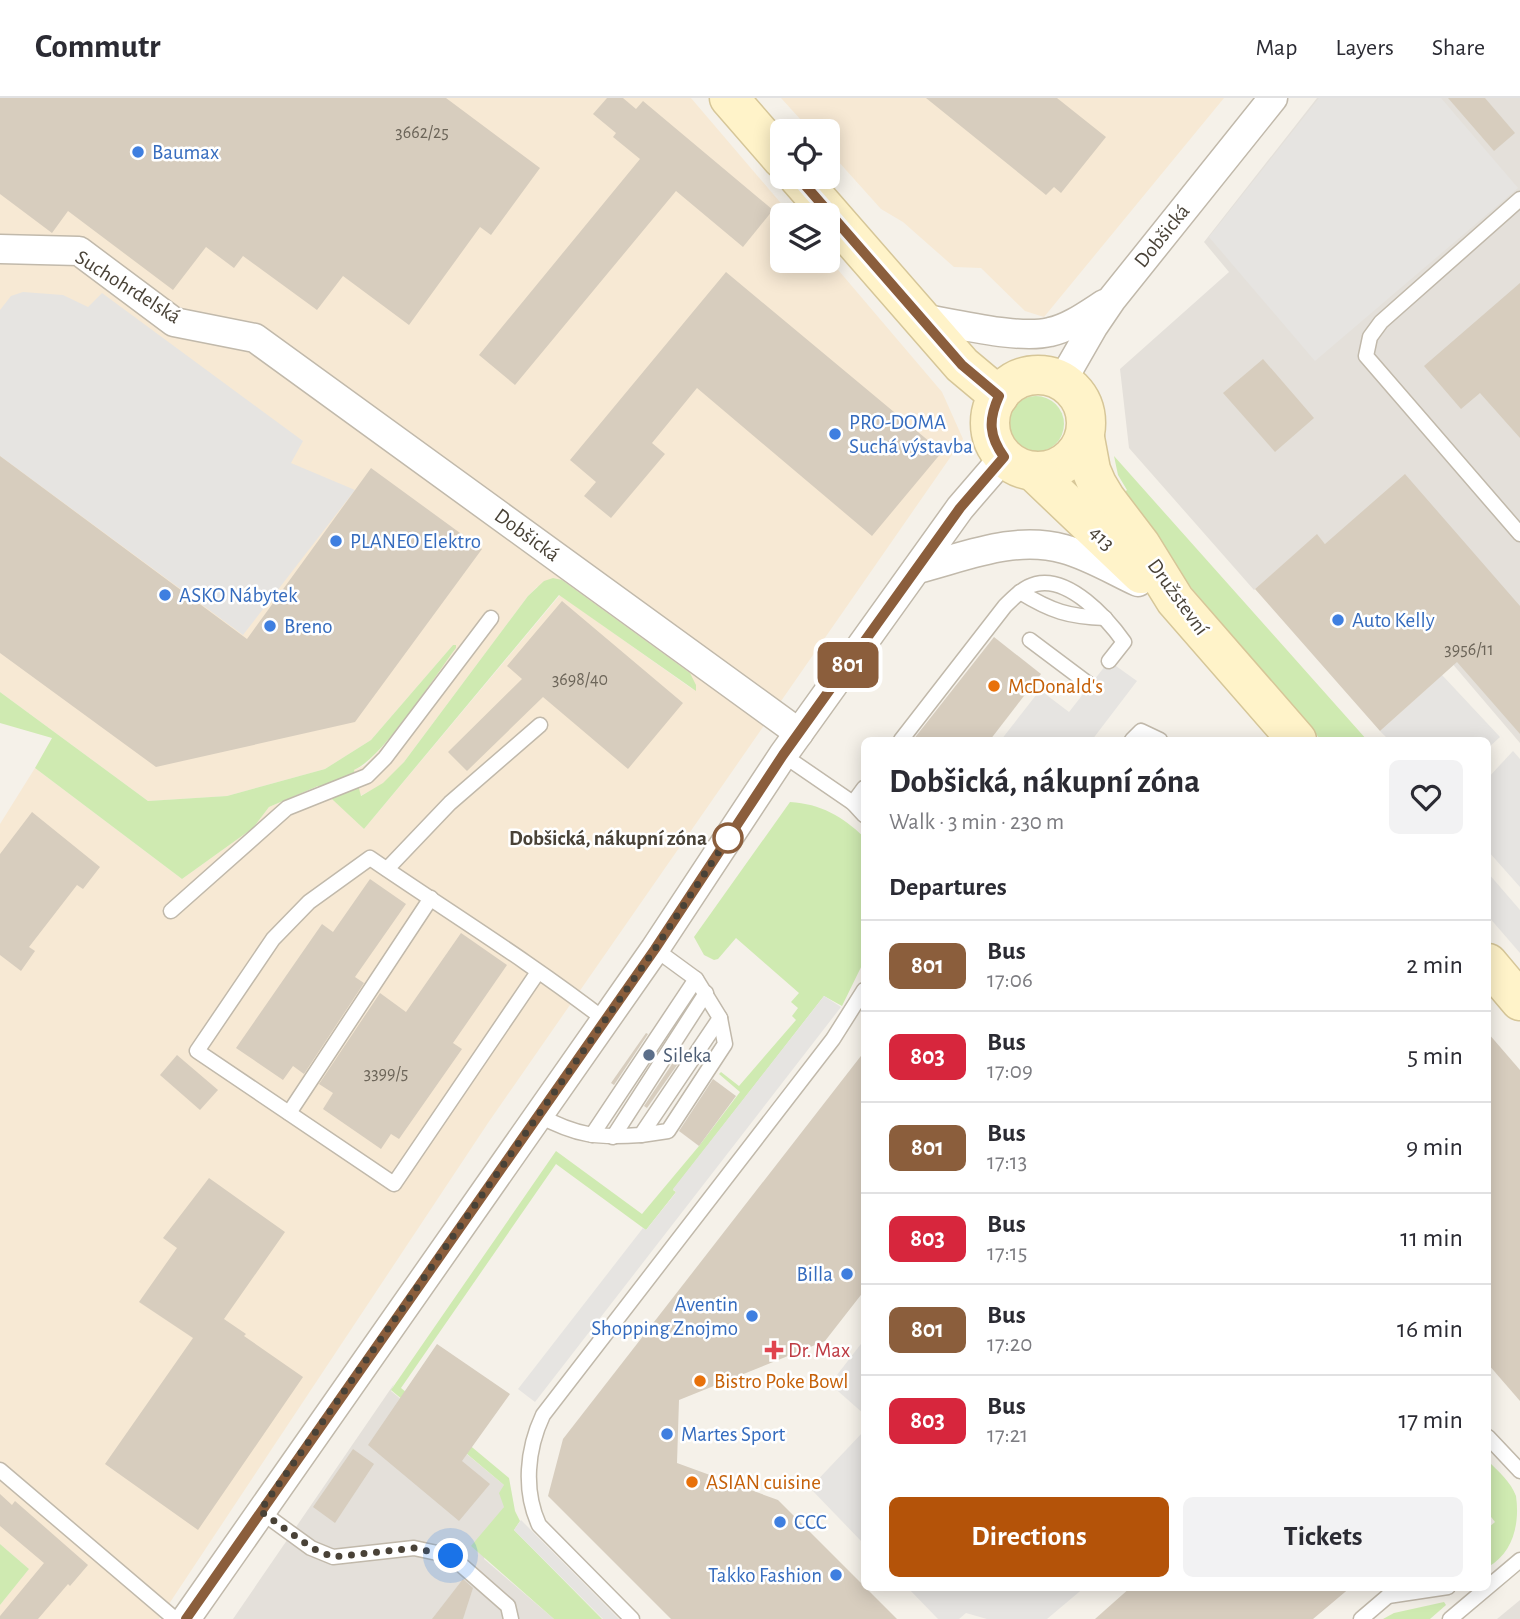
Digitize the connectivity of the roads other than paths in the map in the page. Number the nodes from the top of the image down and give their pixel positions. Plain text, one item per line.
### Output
1 (729, 98) edge
2 (1273, 98) edge
3 (770, 145) edge
4 (807, 189) edge
5 (1520, 198) edge
6 (0, 249) edge
7 (1112, 299) junction
8 (920, 318) junction
9 (255, 338) joint
10 (1062, 381) junction
11 (999, 396) junction
12 (1084, 438) junction
13 (1019, 464) junction
14 (1520, 534) edge
15 (917, 569) junction
16 (1020, 592) junction
17 (1175, 600) junction
18 (491, 618) dead end
19 (1105, 618) junction
20 (1030, 640) dead end
21 (1109, 662) dead end
22 (1090, 685) dead end
23 (540, 725) dead end
24 (903, 737) edge
25 (1135, 737) edge
26 (1153, 737) edge
27 (1294, 737) edge
28 (791, 744) junction
29 (861, 792) edge
30 (853, 803) junction
31 (861, 812) edge
32 (387, 869) junction
33 (430, 898) junction
34 (171, 911) dead end
35 (655, 949) junction
36 (1491, 967) edge
37 (538, 972) junction
38 (696, 979) junction
39 (706, 993) junction
40 (861, 995) edge
41 (1520, 1001) edge
42 (605, 1020) junction
43 (289, 1113) junction
44 (538, 1115) junction
45 (592, 1135) junction
46 (613, 1137) junction
47 (1491, 1440) edge
48 (0, 1470) edge
49 (1520, 1471) edge
50 (260, 1511) junction
51 (1520, 1560) edge
52 (1492, 1581) edge
53 (1481, 1591) edge
54 (1393, 1592) edge
55 (175, 1619) edge
56 (186, 1619) edge
57 (511, 1619) edge
58 (632, 1619) edge
59 (1361, 1619) edge
60 (1450, 1619) edge

1 - 3 main road
2 - 7 street, Dobšická
4 - 8 main road
5 - 14 lane
6 - 9 street, Suchohrdelská
7 - 8 street
7 - 10 street, Dobšická
8 - 11 main road
9 - 28 street, Dobšická
10 - 11 main road
10 - 12 main road
11 - 13 main road
12 - 13 main road
12 - 17 main road, Družstevní / 413
13 - 15 street
13 - 17 main road, 413
15 - 17 street
15 - 28 street
16 - 19 lane
16 - 19 lane
16 - 24 lane
17 - 27 main road, Družstevní / 413
18 - 34 lane
19 - 21 lane
20 - 22 lane
23 - 32 lane
25 - 26 lane
28 - 30 lane
28 - 35 street
29 - 30 lane
30 - 31 lane
32 - 33 lane
32 - 43 lane
33 - 37 lane
33 - 43 lane
35 - 38 lane
35 - 42 street
36 - 41 main road
37 - 42 lane
37 - 43 lane
38 - 39 lane
38 - 45 lane
39 - 46 lane
39 - 46 lane
40 - 58 lane
42 - 44 street
44 - 45 lane
44 - 50 street
45 - 46 lane
47 - 49 lane
48 - 55 lane
50 - 56 street
50 - 57 lane
51 - 52 lane
53 - 60 lane
54 - 59 lane

